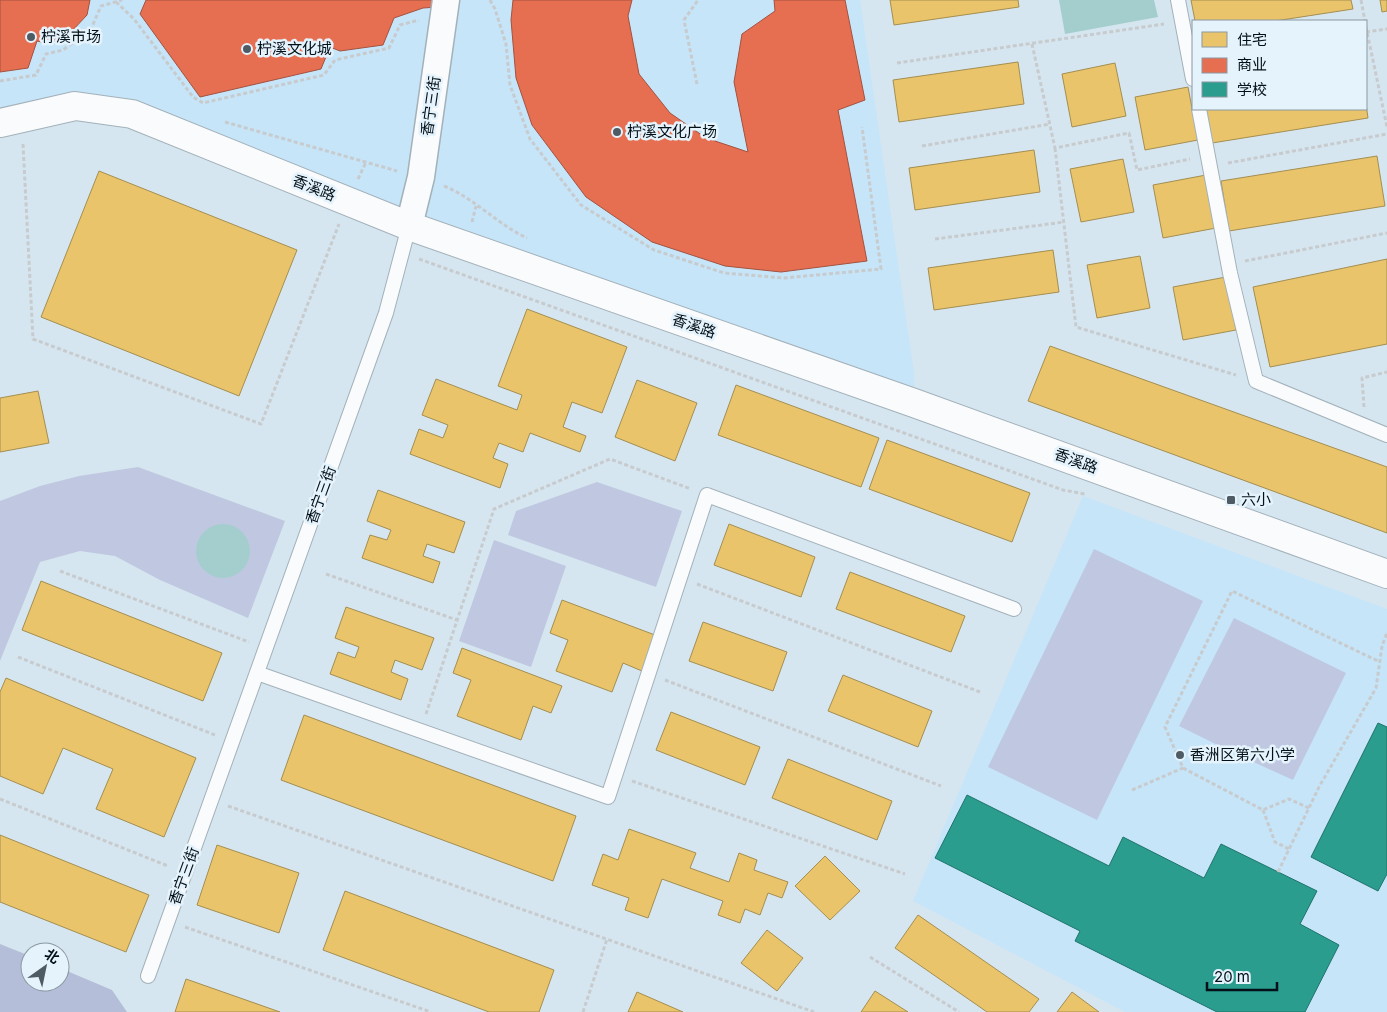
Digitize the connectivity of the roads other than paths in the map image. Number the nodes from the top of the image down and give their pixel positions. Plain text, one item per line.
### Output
1 (1178, 0) edge
2 (445, 7) edge
3 (1192, 74) edge
4 (1199, 110) edge
5 (11, 121) edge
6 (409, 226) junction
7 (1387, 435) edge
8 (1387, 574) edge
9 (1014, 609) dead end
10 (257, 673) junction
11 (148, 976) dead end

1 - 3 lane
2 - 6 street, 香宁三街
4 - 7 lane
5 - 6 street, 香溪路
6 - 8 street, 香溪路
6 - 10 lane, 香宁三街
9 - 10 lane
10 - 11 lane, 香宁三街

